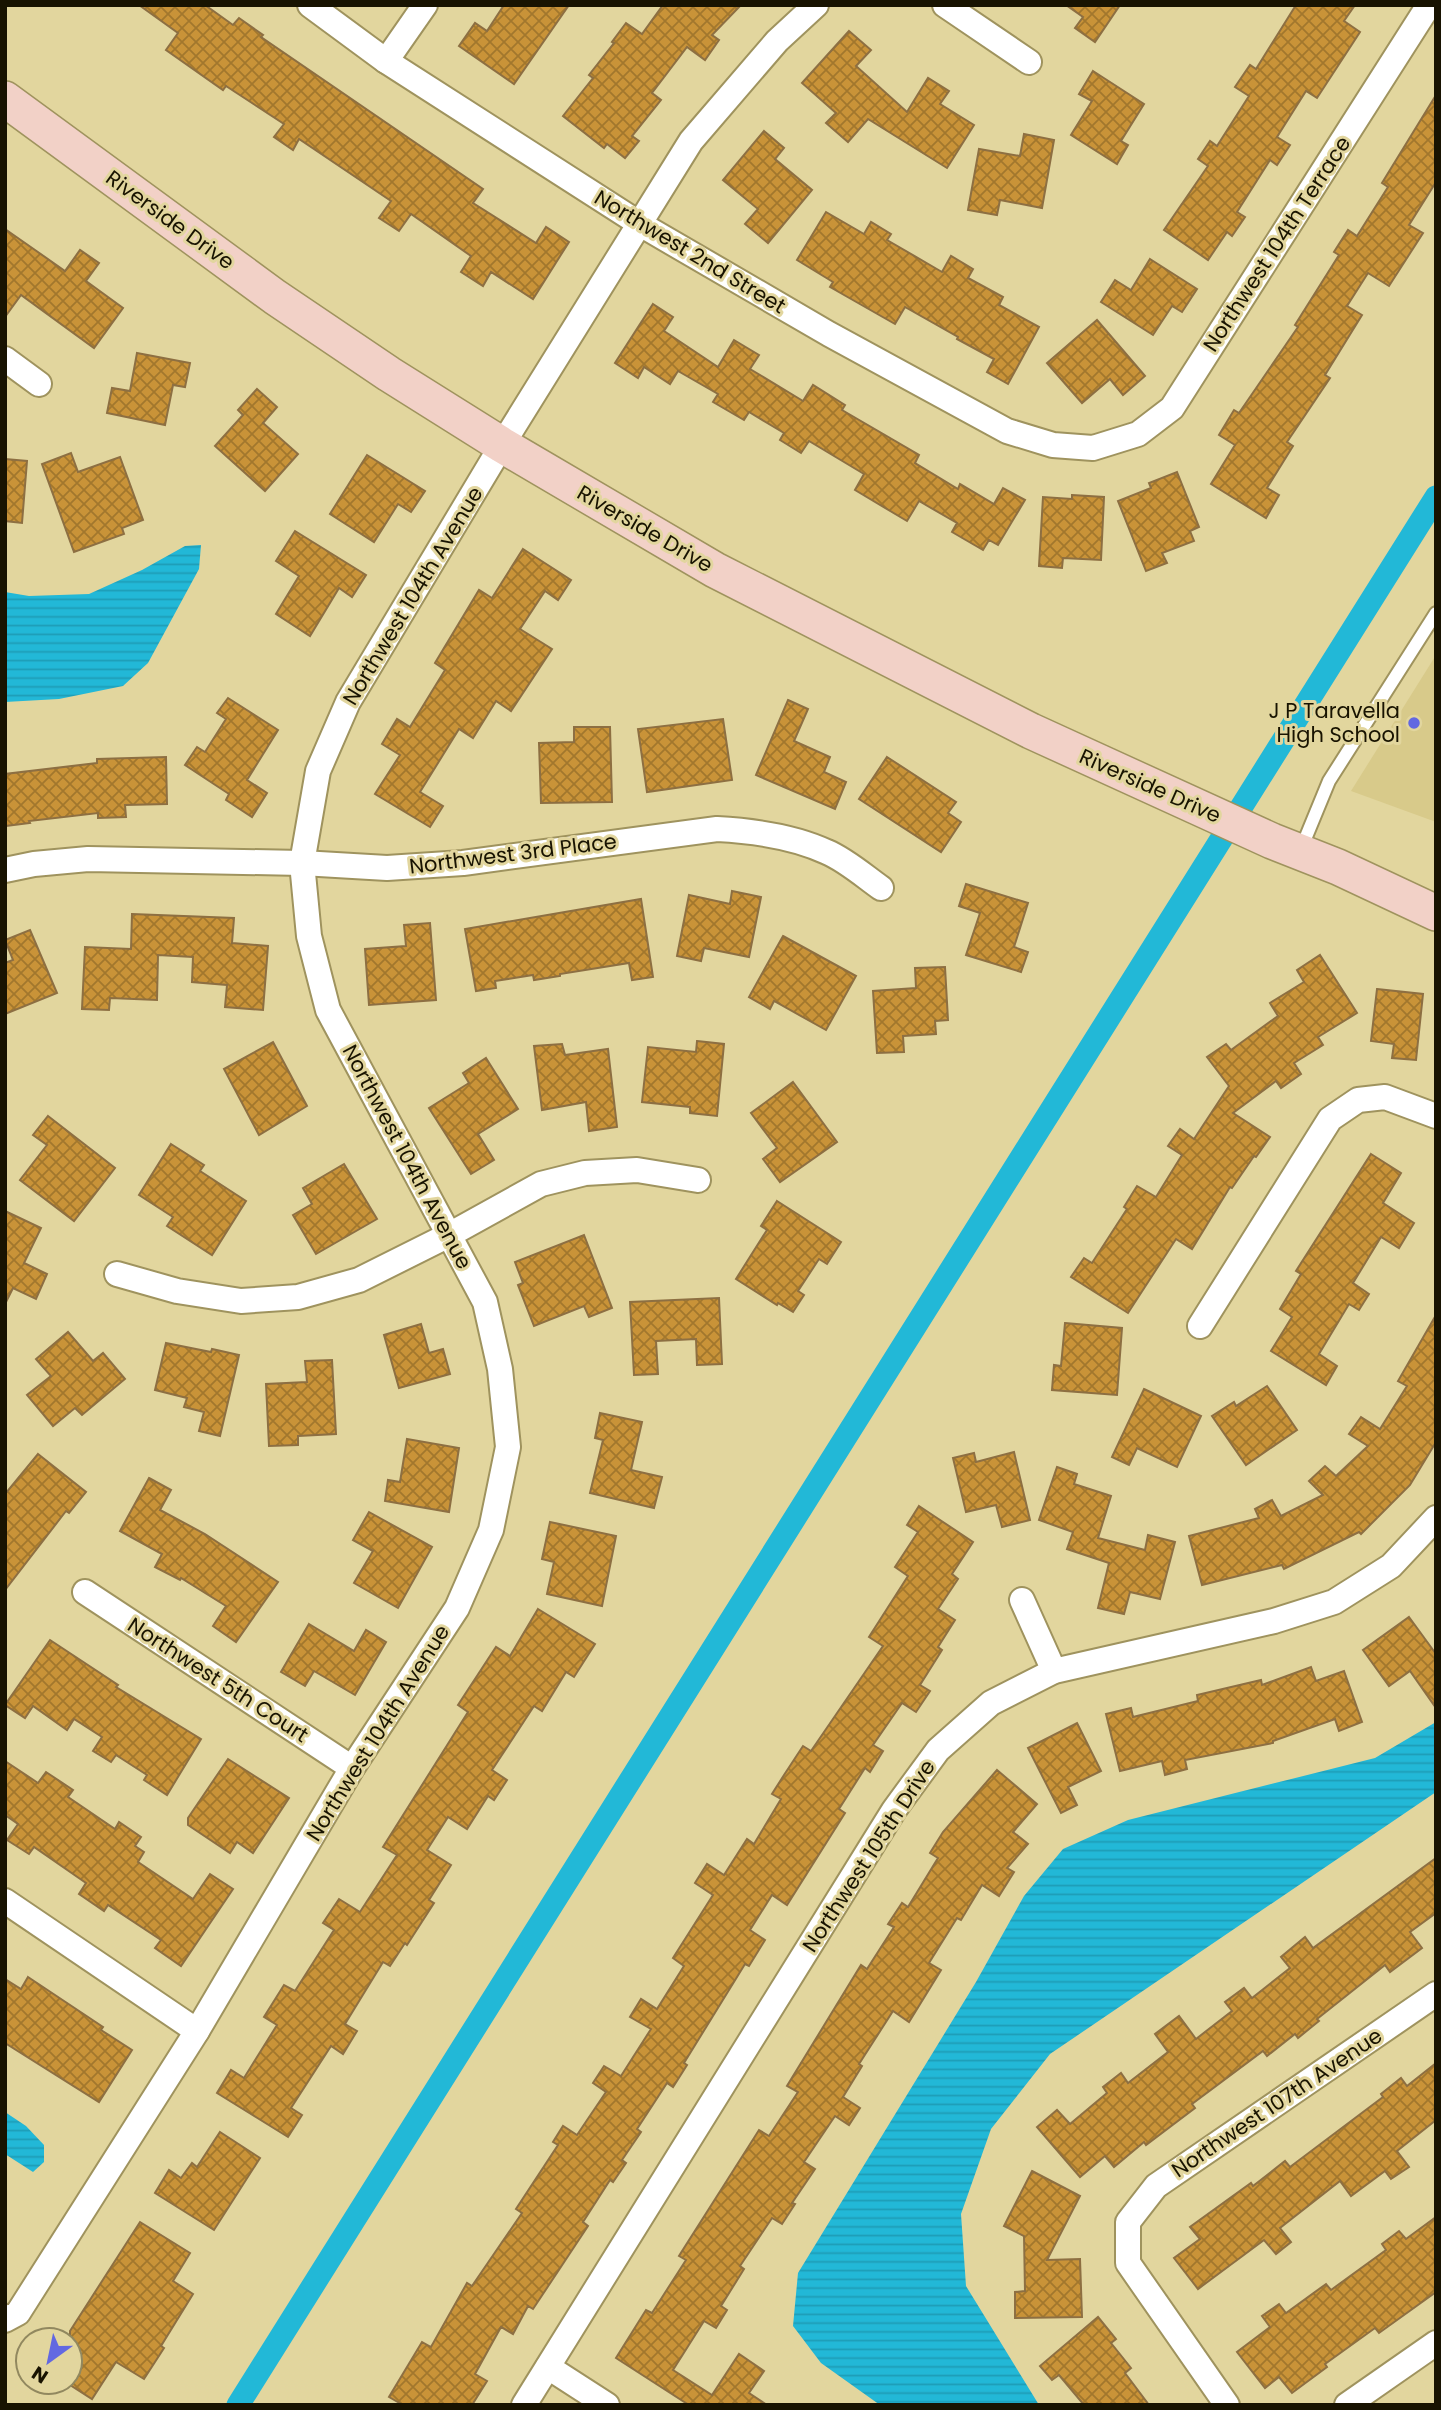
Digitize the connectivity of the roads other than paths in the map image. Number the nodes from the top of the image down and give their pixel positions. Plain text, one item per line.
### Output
1 (310, 5) edge
2 (425, 5) edge
3 (816, 5) edge
4 (945, 5) edge
5 (1429, 5) edge
6 (386, 61) junction
7 (1029, 62) dead end
8 (5, 99) edge
9 (640, 224) junction
10 (5, 359) edge
11 (39, 384) dead end
12 (502, 445) junction
13 (1094, 448) joint
14 (1436, 613) edge
15 (1286, 846) junction
16 (302, 863) junction
17 (1338, 867) junction
18 (5, 870) edge
19 (881, 888) dead end
20 (1436, 892) edge
21 (1436, 913) edge
22 (1436, 1116) edge
23 (698, 1180) dead end
24 (449, 1235) junction
25 (117, 1274) dead end
26 (1200, 1326) dead end
27 (1436, 1518) edge
28 (85, 1592) dead end
29 (1022, 1600) dead end
30 (1054, 1671) junction
31 (352, 1768) junction
32 (5, 1901) edge
33 (1436, 1994) edge
34 (197, 2031) junction
35 (5, 2320) edge
36 (1436, 2343) edge
37 (548, 2367) junction
38 (524, 2405) edge
39 (607, 2405) edge
40 (1227, 2405) edge
41 (1347, 2405) edge

1 - 6 street, Northwest 2nd Street
2 - 6 street
3 - 9 street, Northwest 104th Avenue
4 - 7 street
5 - 13 street, Northwest 104th Terrace
6 - 9 street, Northwest 2nd Street
8 - 12 street, Riverside Drive
9 - 12 street, Northwest 104th Avenue
9 - 13 street, Northwest 2nd Street
10 - 11 street
12 - 15 street, Riverside Drive
12 - 16 street, Northwest 104th Avenue
14 - 15 lane
15 - 17 street, Riverside Drive
16 - 18 street, Northwest 3rd Place
16 - 19 street, Northwest 3rd Place
16 - 24 street, Northwest 104th Avenue
17 - 20 street, Riverside Drive
17 - 21 street, Riverside Drive
22 - 26 street
23 - 24 street
24 - 25 street
24 - 31 street, Northwest 104th Avenue
27 - 30 street, Northwest 105th Drive
28 - 31 street, Northwest 5th Court
29 - 30 street
30 - 37 street, Northwest 105th Drive
31 - 34 street, Northwest 104th Avenue
32 - 34 street
33 - 40 street, Northwest 107th Avenue
34 - 35 street, Northwest 104th Avenue
36 - 41 street
37 - 38 street, Northwest 105th Drive
37 - 39 street

